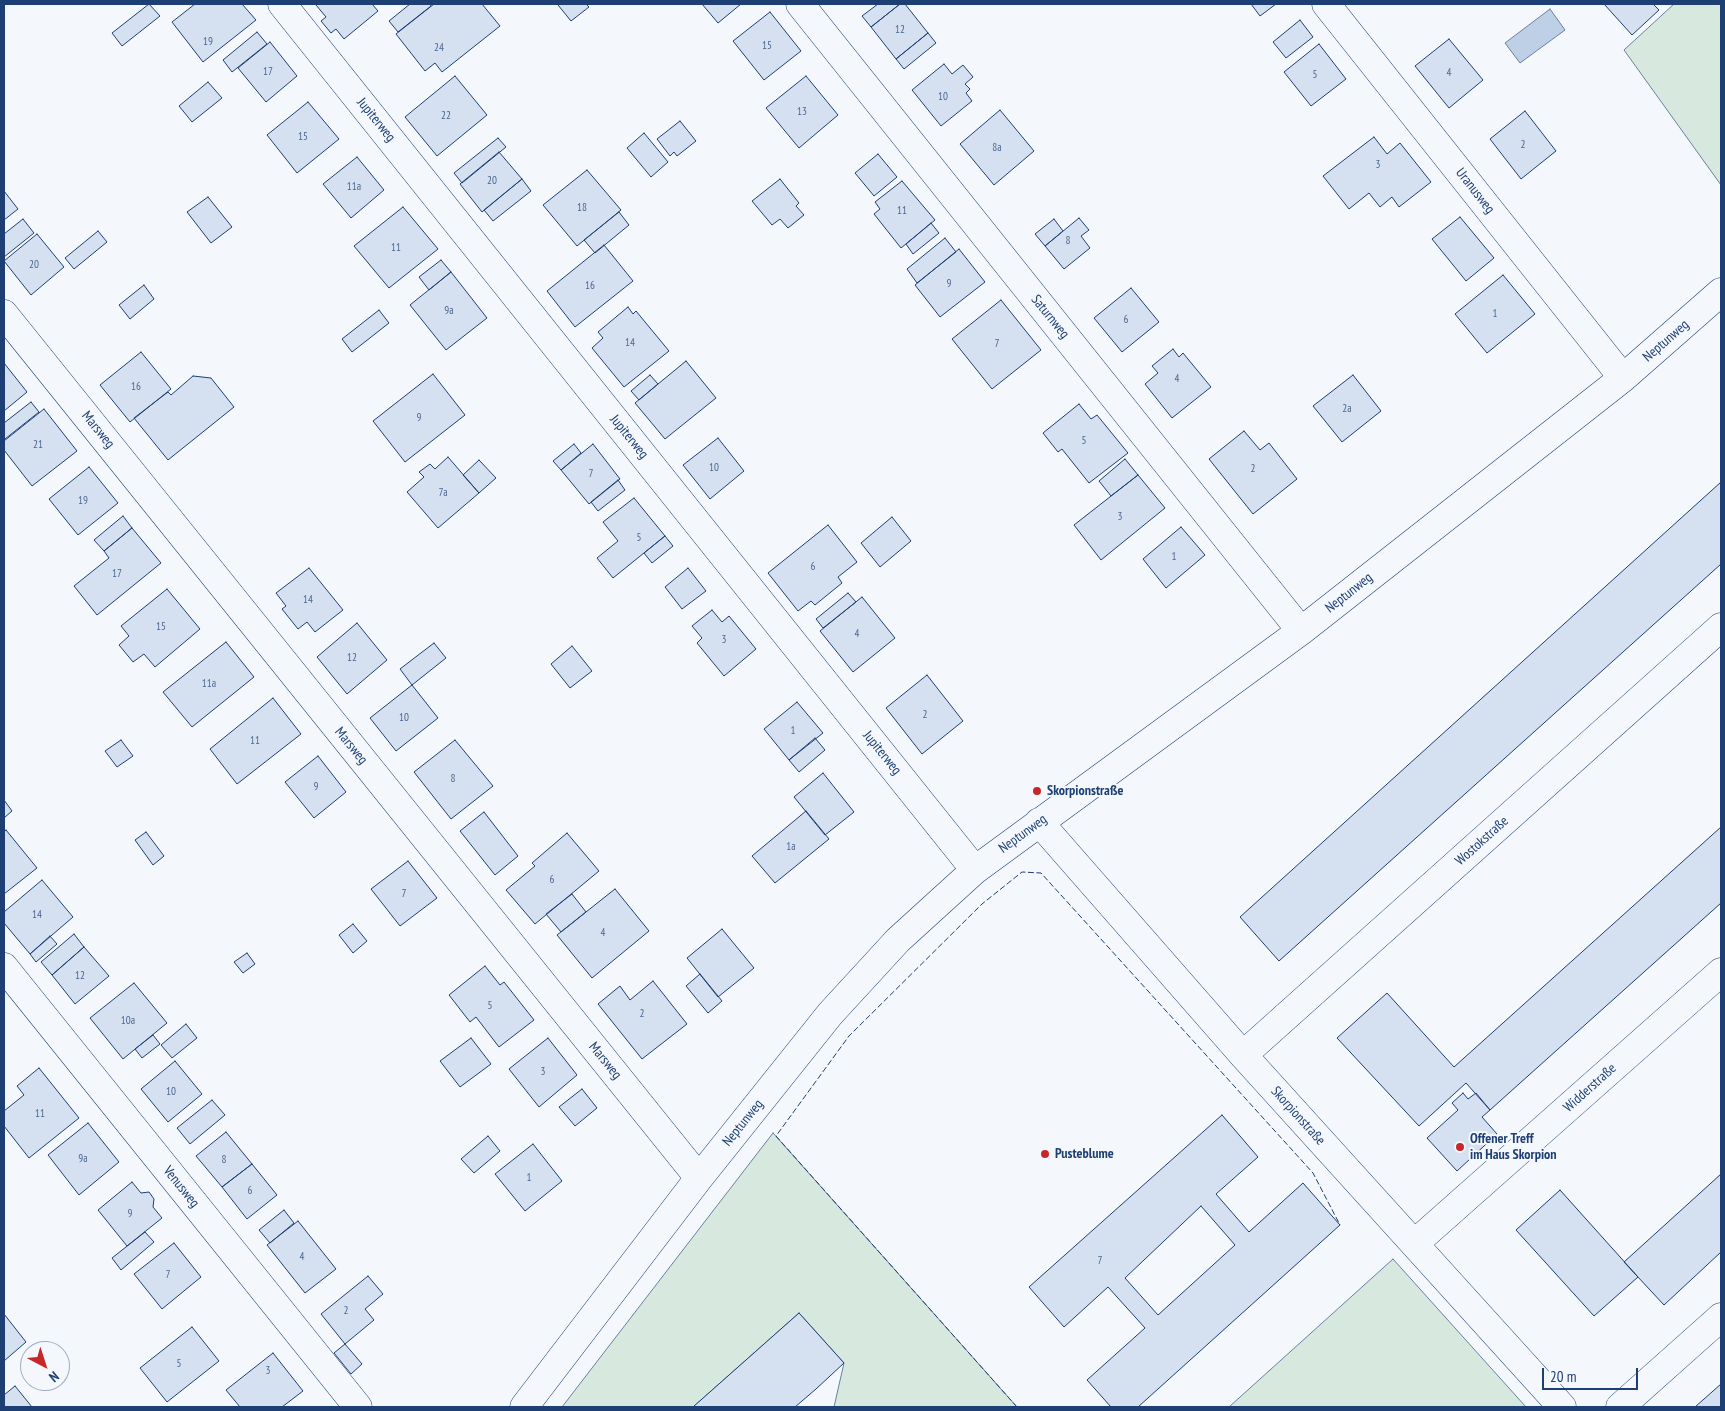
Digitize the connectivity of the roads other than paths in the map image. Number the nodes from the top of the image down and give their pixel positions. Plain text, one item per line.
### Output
1 (282, 4) edge
2 (800, 4) edge
3 (1326, 4) edge
4 (1721, 292) edge
5 (4, 314) edge
6 (1623, 378) junction
7 (1721, 627) edge
8 (1301, 631) junction
9 (1039, 822) junction
10 (975, 870) junction
11 (4, 967) edge
12 (1721, 972) edge
13 (1243, 1055) junction
14 (699, 1178) junction
15 (1414, 1244) junction
16 (1721, 1317) edge
17 (358, 1407) edge
18 (524, 1407) edge
19 (1562, 1407) edge
20 (1620, 1407) edge

1 - 10 street, Jupiterweg
2 - 8 street, Saturnweg
3 - 6 street, Uranusweg
4 - 6 street, Neptunweg
5 - 14 street, Marsweg
6 - 8 street, Neptunweg
7 - 13 street, Wostokstraße
8 - 9 street, Neptunweg
9 - 10 street, Neptunweg
9 - 13 street, Skorpionstraße
10 - 14 street, Neptunweg
11 - 17 street, Venusweg
12 - 15 street, Widderstraße
13 - 15 street, Skorpionstraße
14 - 18 street, Neptunweg
15 - 19 street, Skorpionstraße
16 - 20 street

